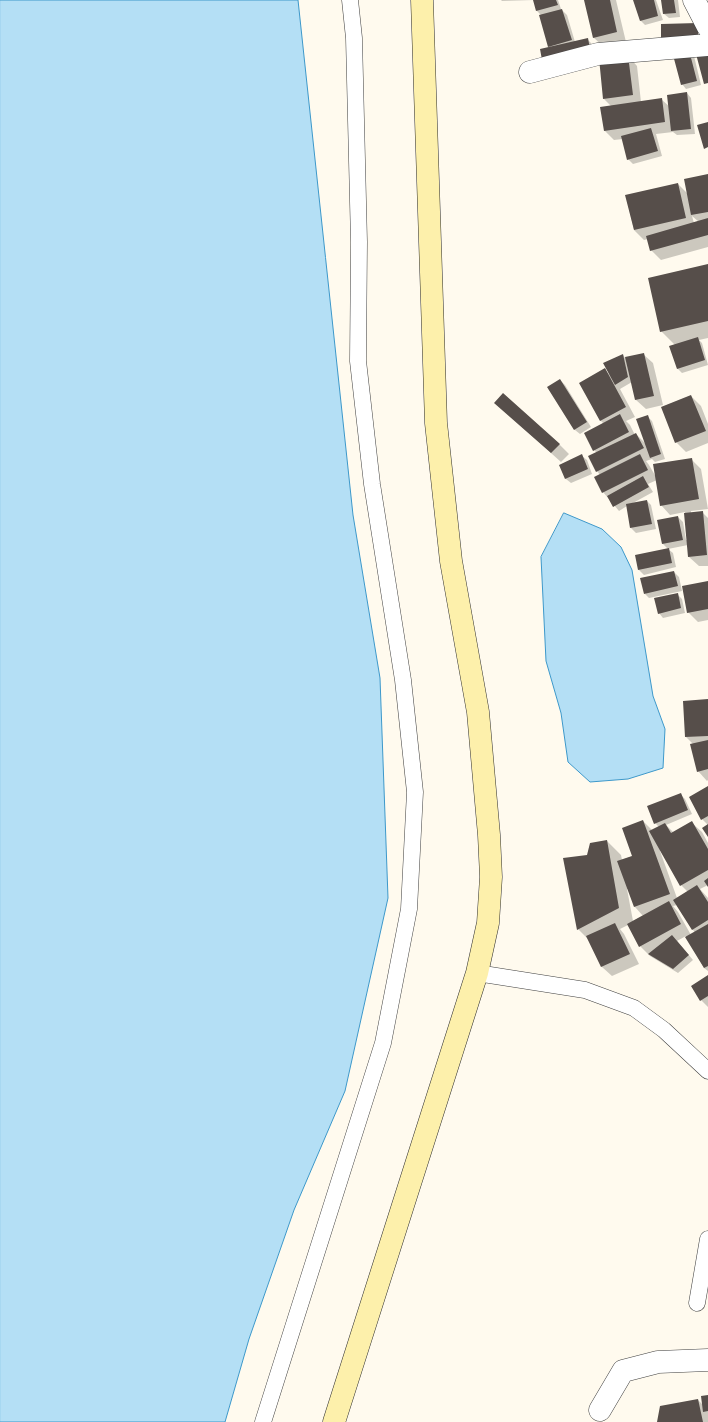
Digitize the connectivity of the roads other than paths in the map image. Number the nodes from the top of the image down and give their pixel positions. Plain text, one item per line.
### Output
1 (350, 0) edge
2 (422, 0) edge
3 (694, 0) edge
4 (708, 27) edge
5 (708, 45) edge
6 (530, 72) dead end
7 (477, 973) junction
8 (708, 1071) edge
9 (708, 1239) edge
10 (697, 1303) dead end
11 (708, 1360) edge
12 (600, 1410) dead end
13 (263, 1422) edge
14 (334, 1422) edge

1 - 13 lane
2 - 7 main road
3 - 4 street
5 - 6 street
7 - 8 lane
7 - 14 main road
9 - 10 lane
11 - 12 street

